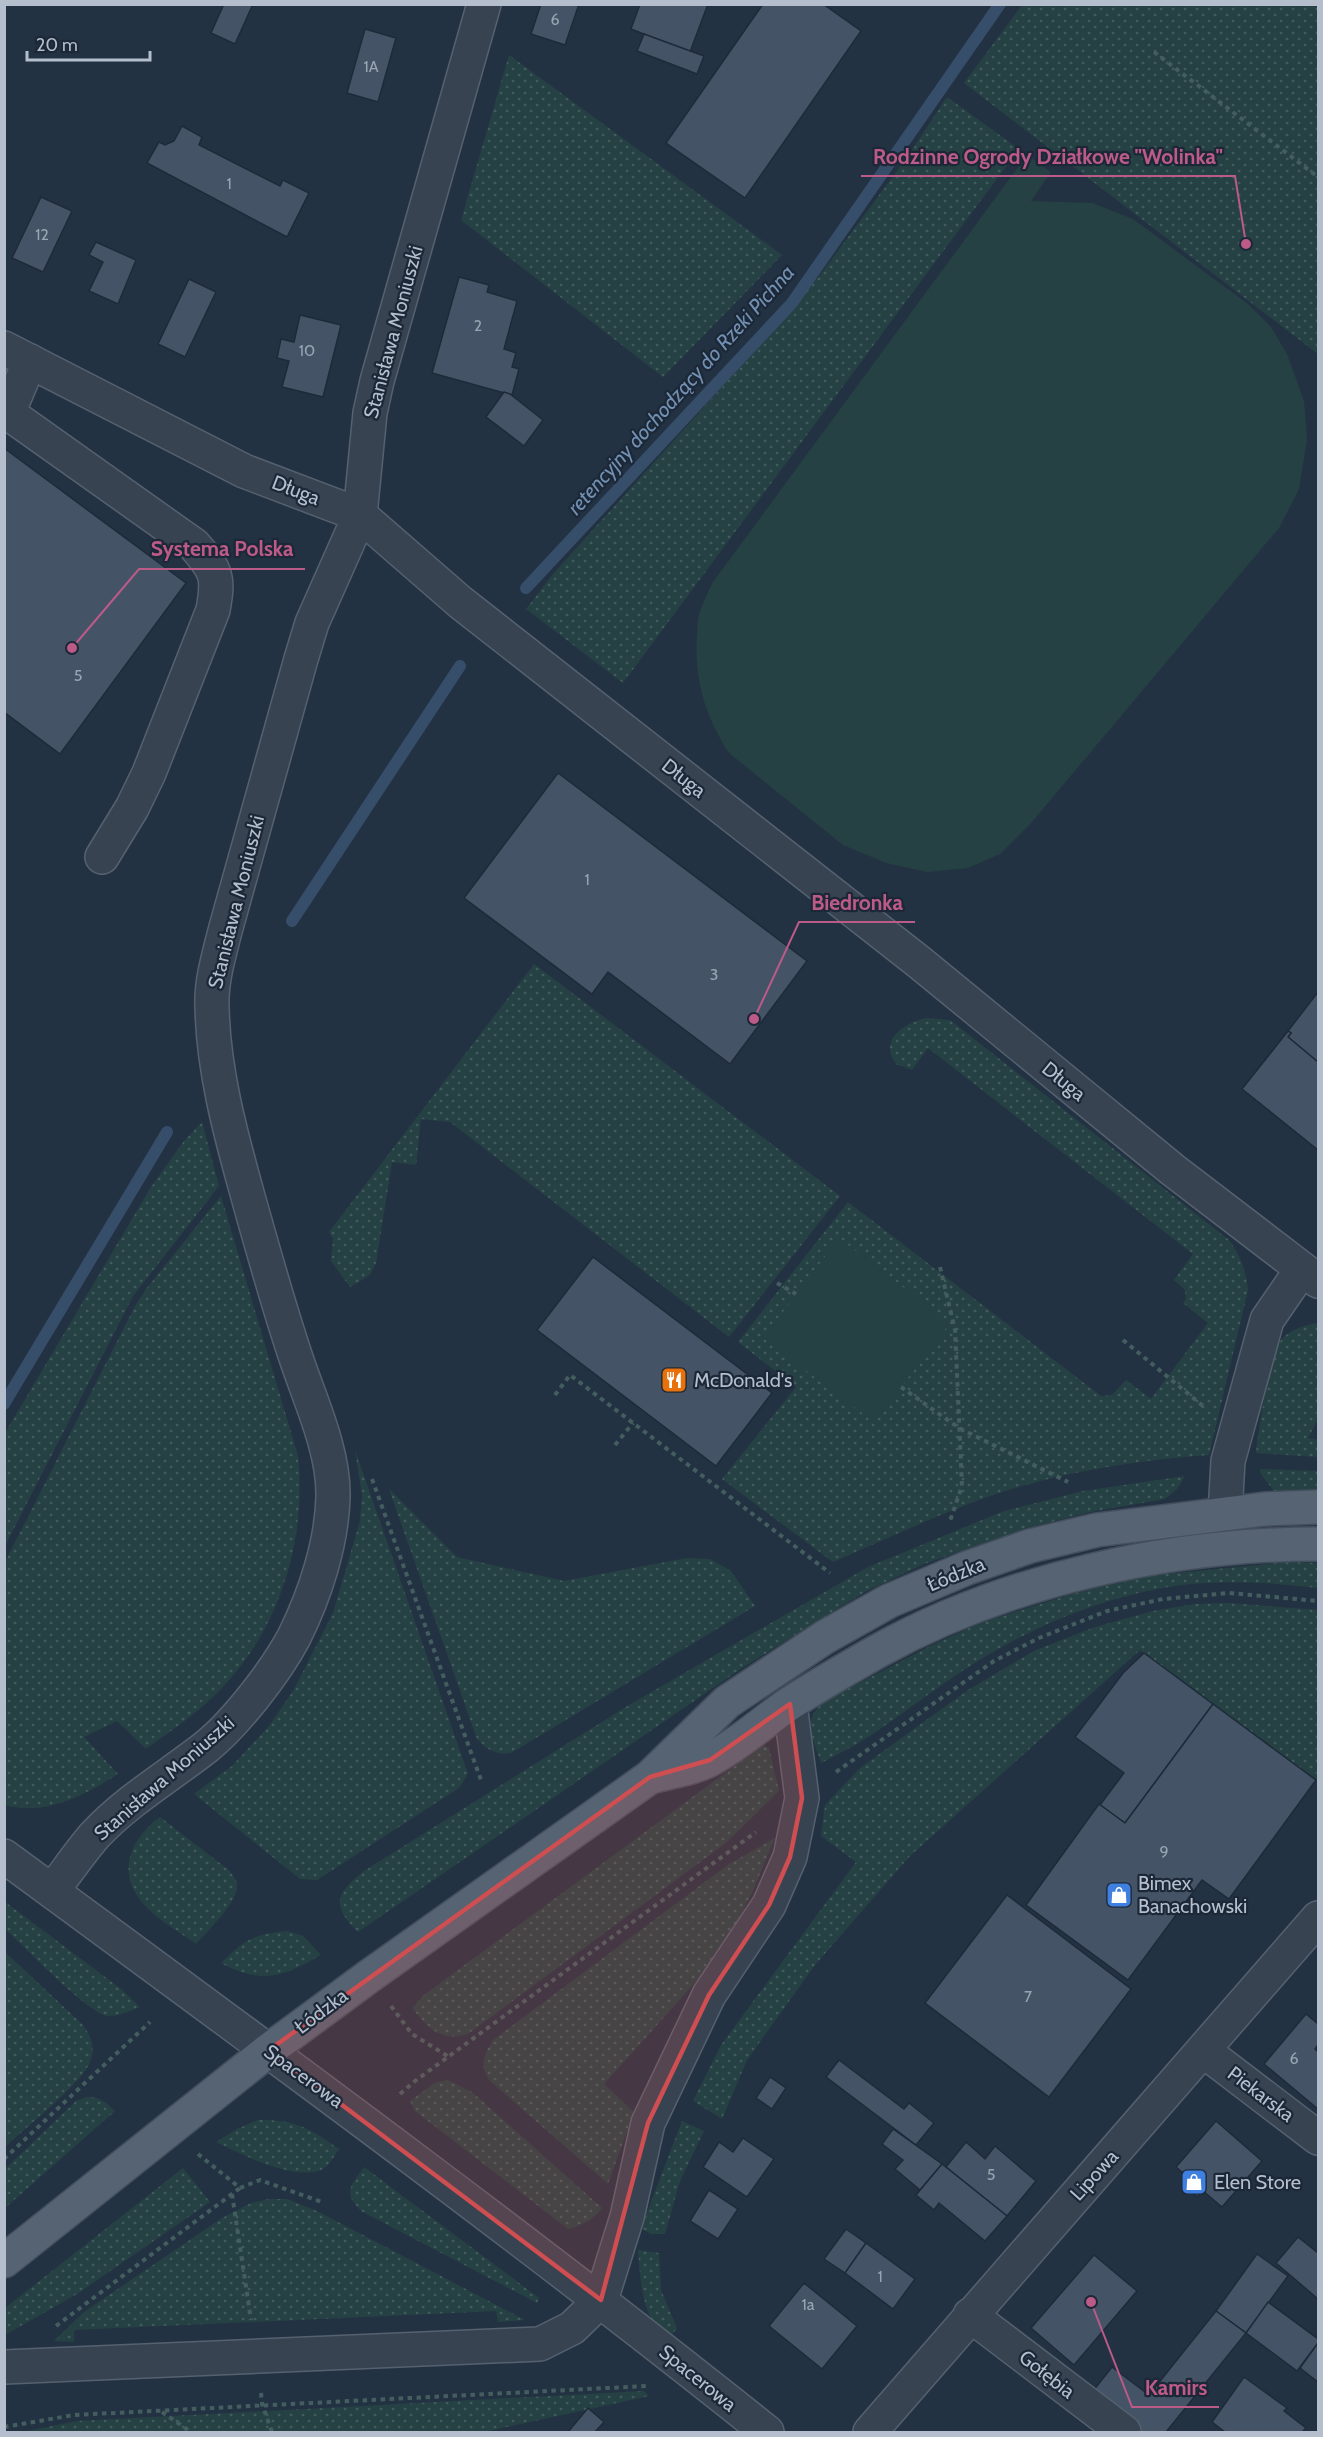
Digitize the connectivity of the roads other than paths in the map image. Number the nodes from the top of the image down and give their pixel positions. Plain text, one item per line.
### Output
1 (484, 4) edge
2 (17, 354) edge
3 (360, 515) junction
4 (102, 857) dead end
5 (1310, 1275) edge
6 (1318, 1507) edge
7 (1225, 1513) junction
8 (1318, 1544) edge
9 (790, 1704) junction
10 (650, 1777) junction
11 (4, 1856) edge
12 (52, 1892) junction
13 (1318, 1918) edge
14 (269, 2050) junction
15 (1204, 2051) junction
16 (1318, 2138) edge
17 (4, 2261) edge
18 (601, 2300) junction
19 (970, 2315) junction
20 (4, 2367) edge
21 (767, 2433) edge
22 (870, 2433) edge
23 (1124, 2433) edge

1 - 3 street, Stanisława Moniuszki
2 - 3 street, Długa
2 - 4 street
3 - 5 street, Długa
3 - 12 street, Stanisława Moniuszki
5 - 7 street
6 - 7 main road, Łódzka
7 - 10 main road, Łódzka
8 - 9 main road, Łódzka
9 - 10 main road, Łódzka
9 - 18 street
10 - 14 main road, Łódzka
11 - 12 street, Spacerowa
12 - 14 street, Spacerowa
13 - 15 street, Lipowa
14 - 17 main road, Łódzka
14 - 18 street, Spacerowa
15 - 16 street, Piekarska
15 - 19 street, Lipowa
18 - 20 street
18 - 21 street, Spacerowa
19 - 22 street, Lipowa
19 - 23 street, Gołębia

